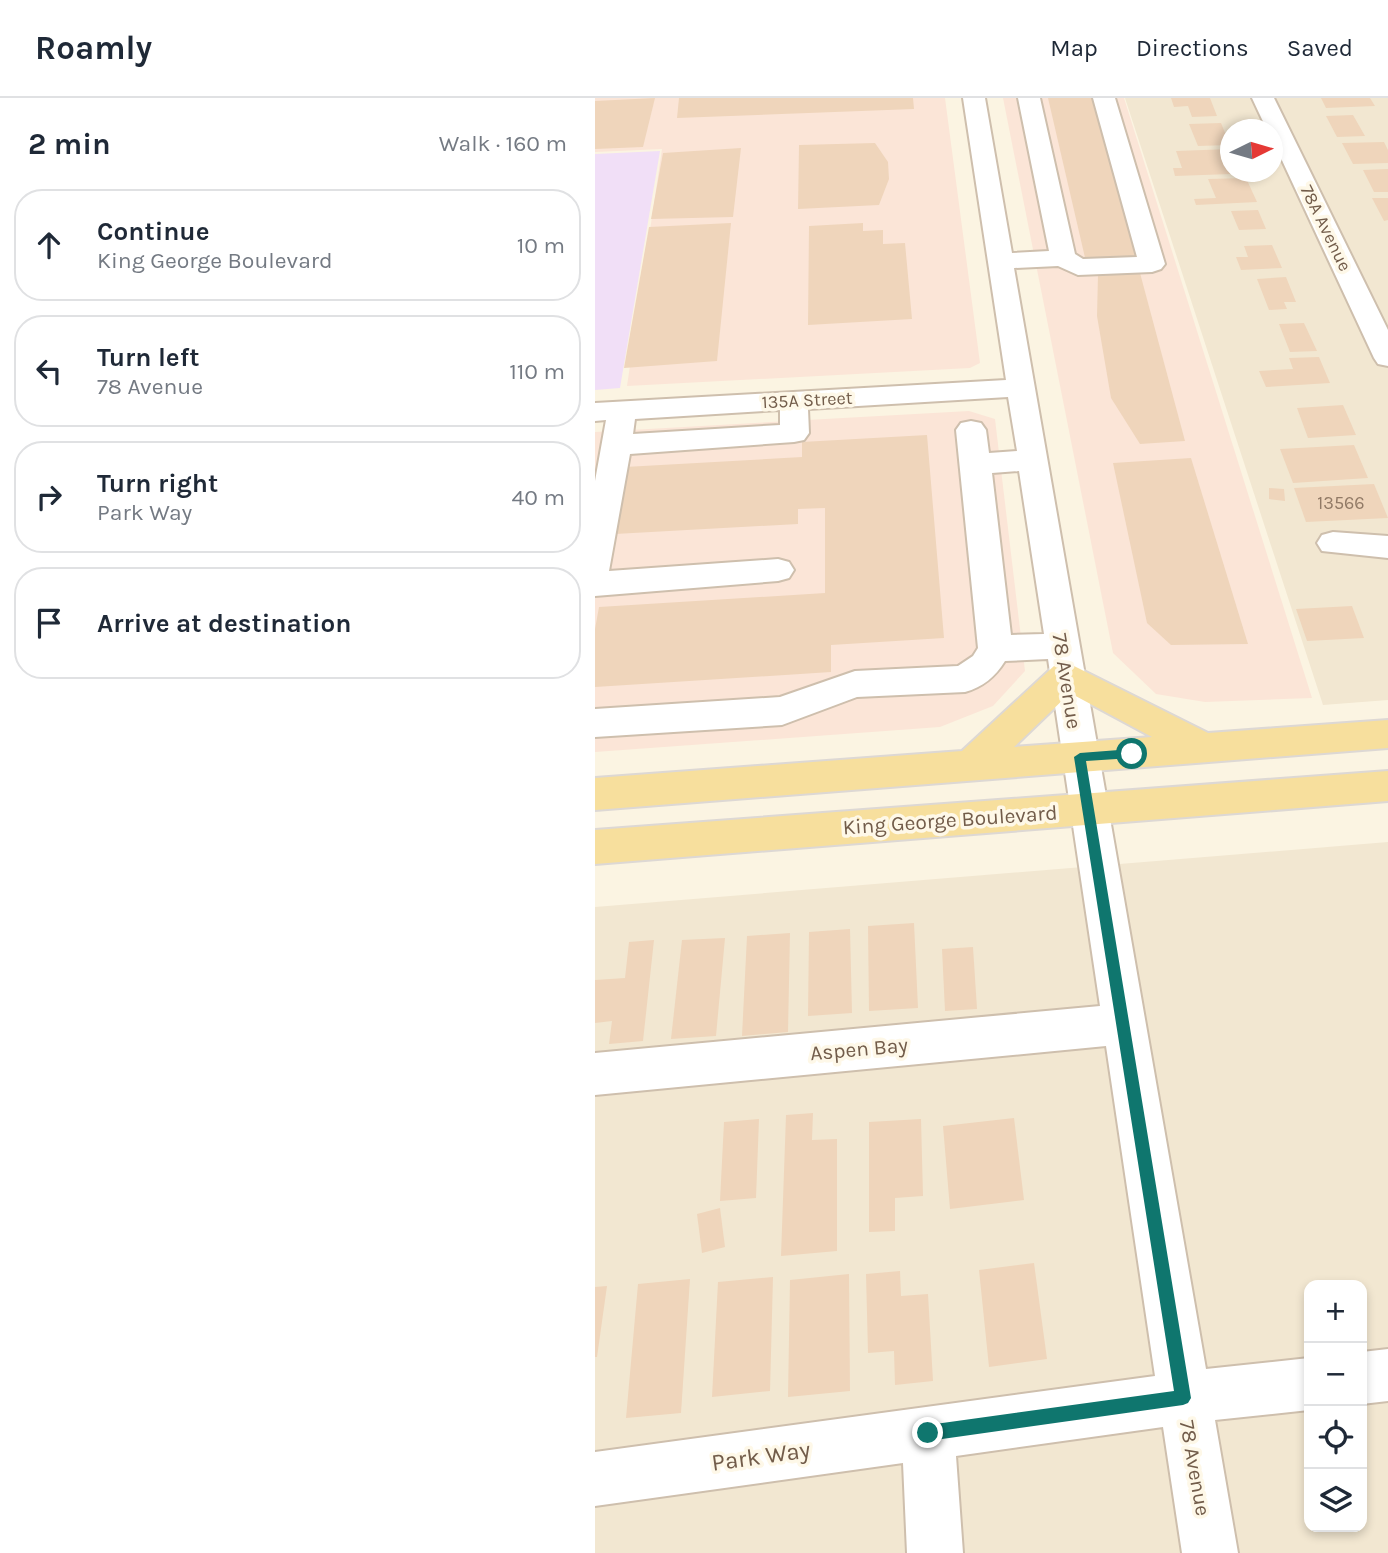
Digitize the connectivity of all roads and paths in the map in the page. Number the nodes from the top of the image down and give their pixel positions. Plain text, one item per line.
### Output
1 (974, 98) edge
2 (1029, 98) edge
3 (1104, 98) edge
4 (1263, 98) edge
5 (1063, 258) junction
6 (1000, 261) junction
7 (1388, 358) edge
8 (1019, 388) junction
9 (794, 401) junction
10 (609, 411) edge
11 (971, 430) dead end
12 (616, 445) junction
13 (1031, 460) junction
14 (976, 464) junction
15 (1333, 543) dead end
16 (1388, 547) edge
17 (595, 567) edge
18 (778, 570) dead end
19 (595, 584) edge
20 (995, 649) junction
21 (1064, 661) junction
22 (595, 723) edge
23 (1388, 734) edge
24 (1204, 748) junction
25 (1080, 757) junction
26 (971, 766) junction
27 (1388, 786) edge
28 (595, 794) edge
29 (1089, 809) junction
30 (595, 847) edge
31 (1123, 1024) junction
32 (595, 1074) edge
33 (1388, 1375) edge
34 (1367, 1377) edge
35 (1304, 1385) edge
36 (1183, 1398) junction
37 (928, 1433) junction
38 (595, 1479) edge
39 (935, 1553) edge
40 (1210, 1553) edge

1 - 6 street, 78 Avenue
2 - 5 street
3 - 5 street
4 - 7 street, 78A Avenue
5 - 6 street
6 - 8 street, 78 Avenue
8 - 9 street, 135A Street
8 - 13 street, 78 Avenue
9 - 10 street, 135A Street
9 - 12 street
10 - 12 street
11 - 14 street
12 - 17 street
13 - 14 street
13 - 21 street, 78 Avenue
14 - 20 street
15 - 16 street
18 - 19 street
20 - 21 street
20 - 22 street
21 - 24 main road
21 - 25 street, 78 Avenue
21 - 26 main road
23 - 24 main road
24 - 25 main road
25 - 26 main road
25 - 29 street, 78 Avenue
26 - 28 main road
27 - 29 main road, King George Boulevard
29 - 30 main road, King George Boulevard
29 - 31 street, 78 Avenue
31 - 32 street, Aspen Bay
31 - 36 street, 78 Avenue
33 - 34 street
35 - 36 street, Park Way
36 - 37 street, Park Way
36 - 40 street, 78 Avenue
37 - 38 street, Park Way
37 - 39 street

